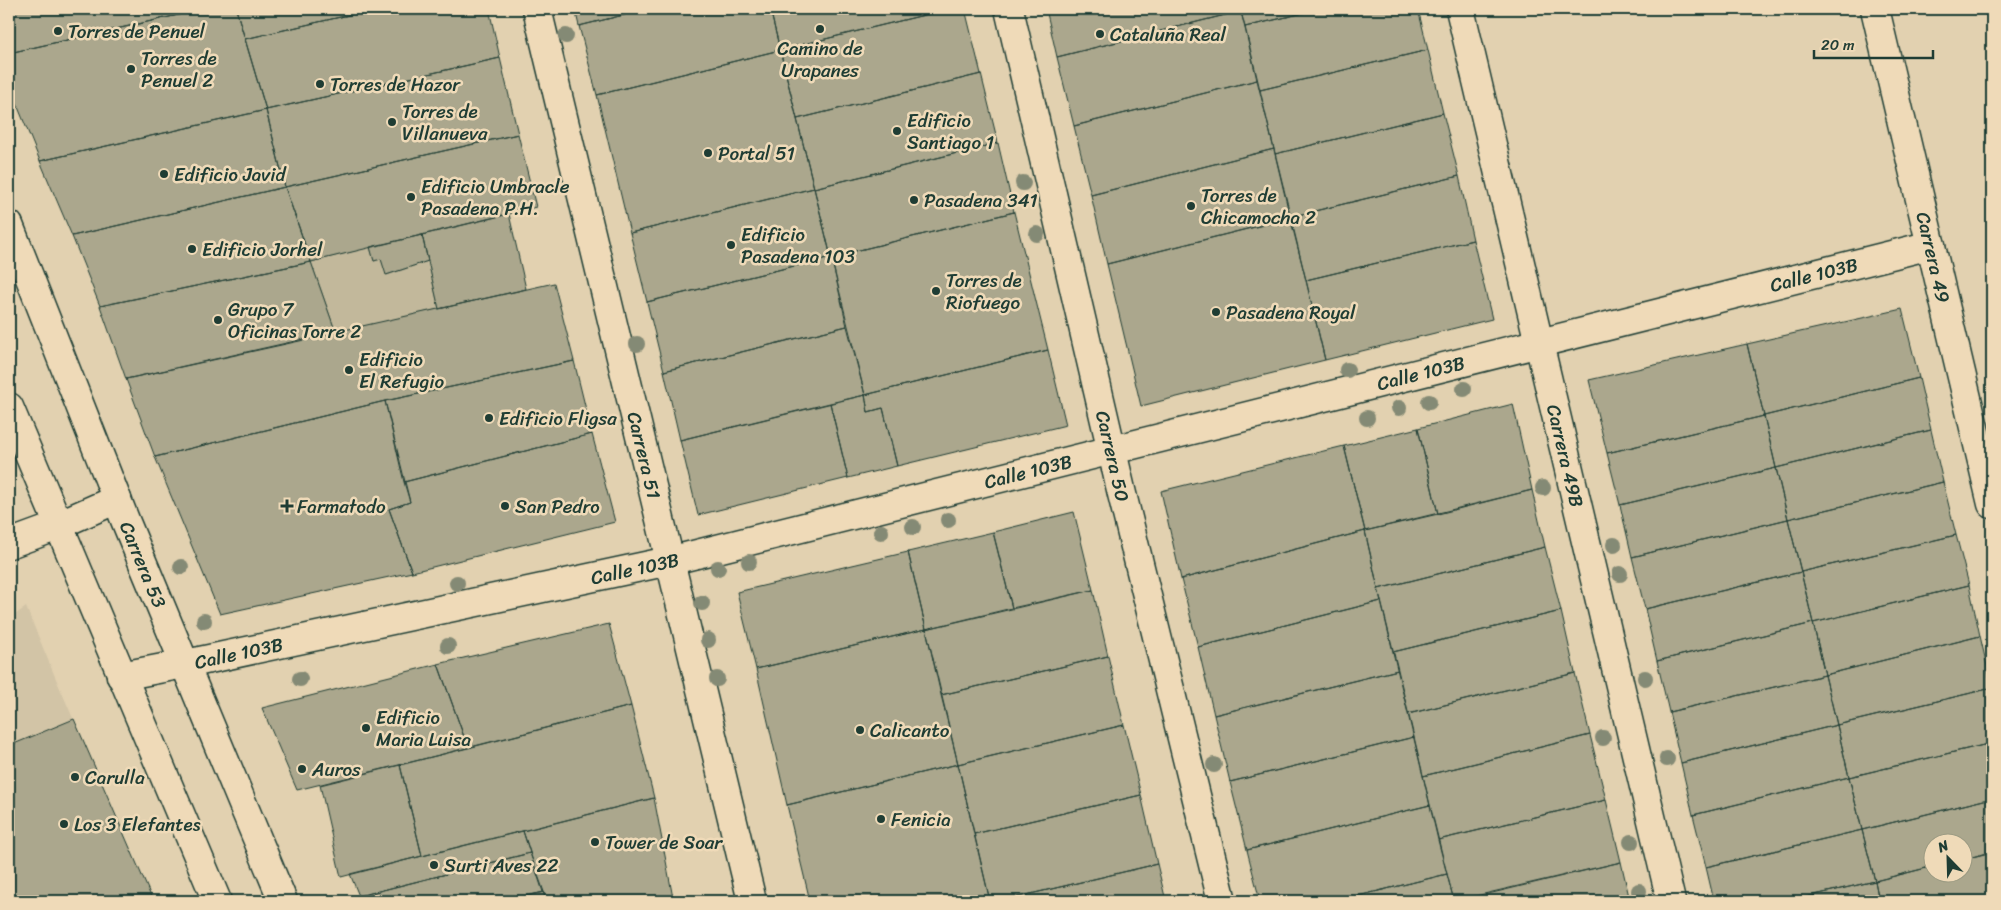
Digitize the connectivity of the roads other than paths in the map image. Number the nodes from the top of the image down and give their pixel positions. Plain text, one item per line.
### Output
1 (537, 9) edge
2 (1009, 9) edge
3 (1460, 9) edge
4 (1875, 9) edge
5 (9, 225) edge
6 (1931, 245) junction
7 (1539, 342) junction
8 (9, 407) edge
9 (1111, 449) junction
10 (117, 499) junction
11 (1992, 504) edge
12 (58, 526) junction
13 (9, 544) edge
14 (669, 560) junction
15 (185, 664) junction
16 (121, 676) junction
17 (217, 901) edge
18 (283, 901) edge
19 (752, 901) edge
20 (1222, 901) edge
21 (1670, 901) edge

1 - 14 street, Carrera 51
2 - 9 street, Carrera 50
3 - 7 street, Carrera 49B
4 - 6 street, Carrera 49
5 - 10 street, Carrera 53
6 - 7 street, Calle 103B
6 - 11 street, Carrera 49
7 - 9 street, Calle 103B
7 - 21 street, Carrera 49B
8 - 12 street
9 - 14 street, Calle 103B
9 - 20 street, Carrera 50
10 - 12 street
10 - 15 street, Carrera 53
12 - 13 street
12 - 16 street
14 - 15 street, Calle 103B
14 - 19 street, Carrera 51
15 - 16 street, Calle 103B
15 - 18 street, Carrera 53
16 - 17 street

